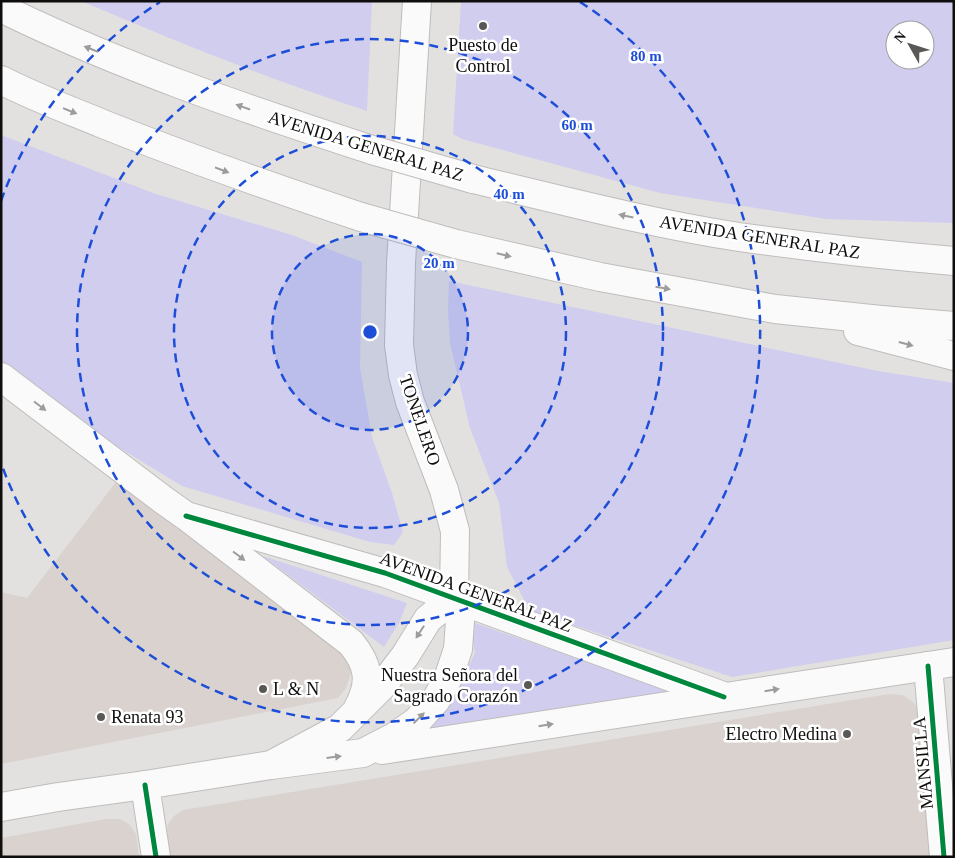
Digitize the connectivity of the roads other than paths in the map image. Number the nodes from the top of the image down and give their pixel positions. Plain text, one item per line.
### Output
1 (2, 1) edge
2 (417, 1) edge
3 (1, 8) edge
4 (53, 34) junction
5 (9, 86) edge
6 (954, 249) edge
7 (882, 255) junction
8 (954, 261) edge
9 (775, 309) junction
10 (954, 326) edge
11 (954, 356) edge
12 (1, 377) edge
13 (186, 516) junction
14 (454, 598) junction
15 (941, 664) edge
16 (724, 697) junction
17 (354, 716) junction
18 (363, 753) junction
19 (271, 765) junction
20 (145, 785) junction
21 (1, 807) edge
22 (156, 857) edge
23 (944, 857) edge

1 - 4 main road
2 - 14 main road, TONELERO
3 - 4 main road, AVENIDA GENERAL PAZ
7 -> 4 main road, AVENIDA GENERAL PAZ, bridge
5 -> 9 main road, bridge
6 - 7 main road
7 - 8 main road, AVENIDA GENERAL PAZ
9 - 10 main road
9 -> 11 main road
12 -> 13 main road
13 - 14 main road, AVENIDA GENERAL PAZ
13 -> 17 main road
14 - 16 main road, AVENIDA GENERAL PAZ
14 -> 17 main road
18 -> 14 main road, TONELERO
16 -> 15 main road, AVENIDA GENERAL PAZ
15 - 23 main road, MANSILLA
18 -> 16 main road, AVENIDA GENERAL PAZ
17 - 19 main road
19 -> 18 main road, AVENIDA GENERAL PAZ
19 - 20 main road, AVENIDA GENERAL PAZ
20 - 21 main road, AVENIDA GENERAL PAZ
20 - 22 main road

